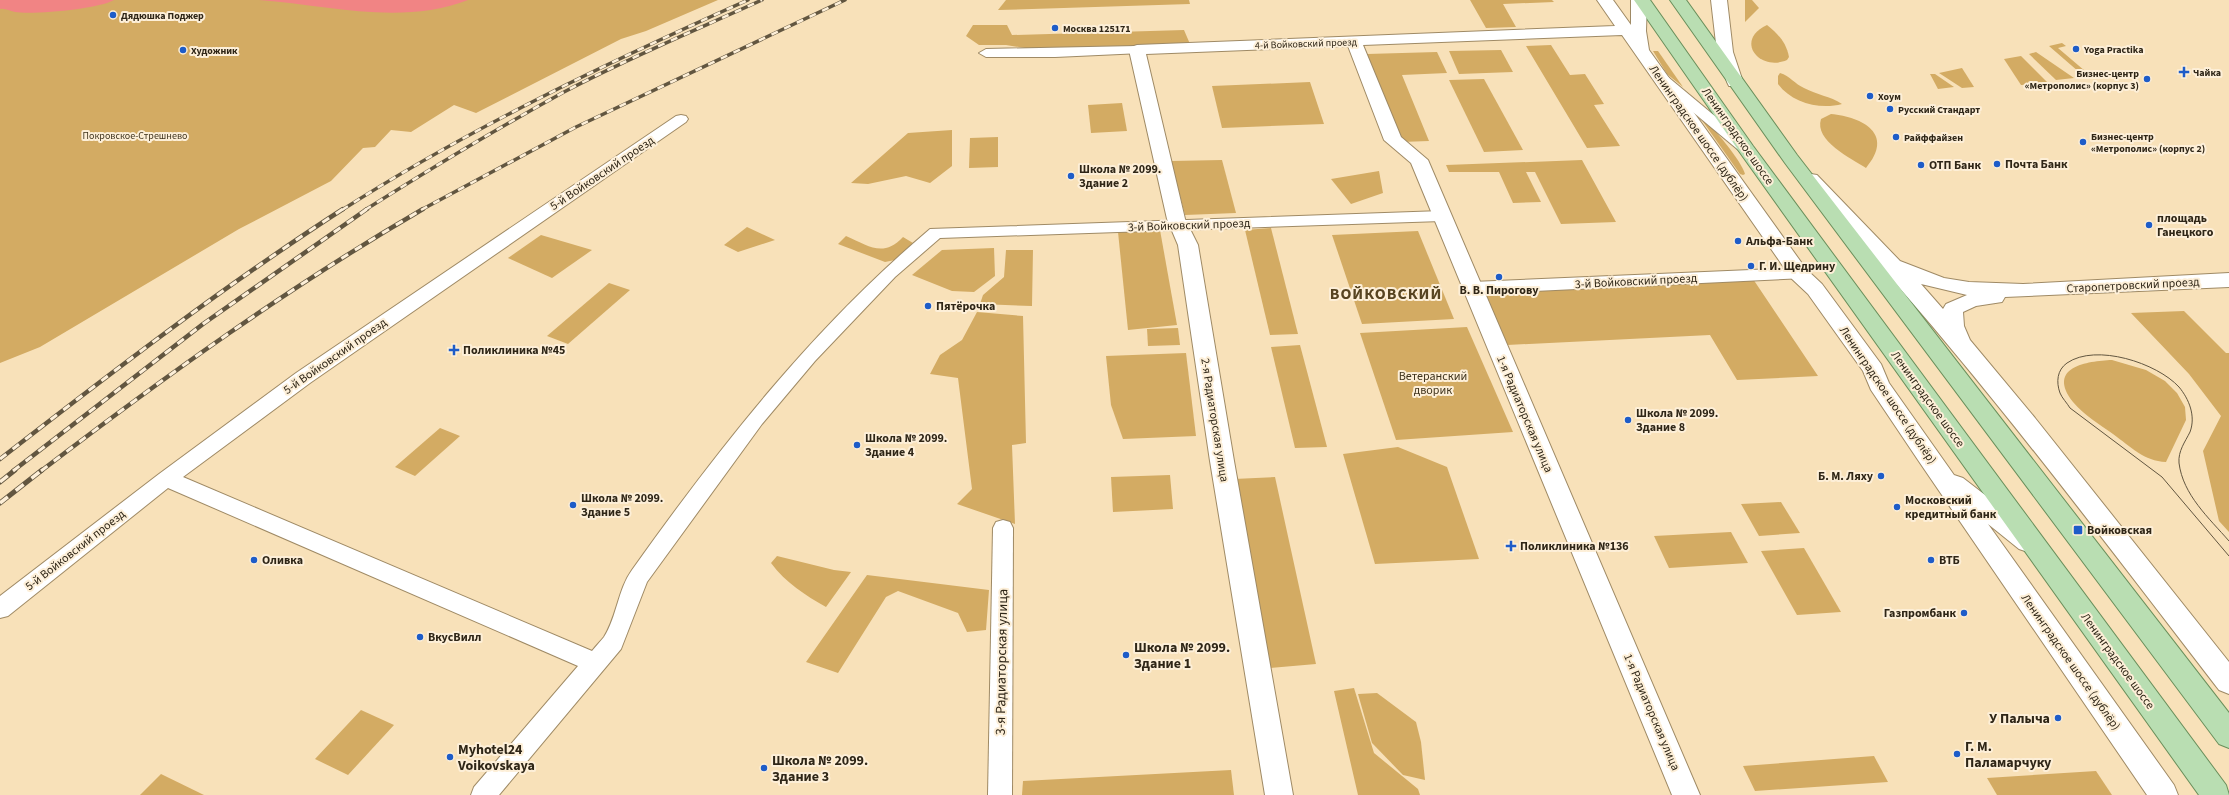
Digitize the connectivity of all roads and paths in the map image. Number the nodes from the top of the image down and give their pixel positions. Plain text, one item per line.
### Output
1 (1605, 0) edge
2 (1639, 0) edge
3 (1642, 0) edge
4 (1678, 0) edge
5 (1718, 0) edge
6 (1617, 16) junction
7 (1639, 17) junction
8 (1627, 30) junction
9 (1354, 42) junction
10 (1138, 50) junction
11 (1641, 51) junction
12 (986, 53) dead end
13 (1659, 77) junction
14 (1735, 82) junction
15 (681, 119) dead end
16 (1747, 150) junction
17 (1791, 160) junction
18 (1442, 216) junction
19 (1178, 225) junction
20 (1890, 262) junction
21 (1799, 274) junction
22 (2229, 280) edge
23 (1472, 288) junction
24 (2037, 290) junction
25 (1970, 352) junction
26 (1935, 466) junction
27 (166, 479) junction
28 (1002, 528) dead end
29 (2038, 550) junction
30 (0, 609) edge
31 (594, 662) junction
32 (2229, 682) edge
33 (2229, 735) edge
34 (483, 795) edge
35 (1000, 795) edge
36 (1279, 795) edge
37 (1686, 795) edge
38 (2164, 795) edge
39 (2216, 795) edge

1 - 6 street, Ленинградское шоссе (дублёр)
2 - 7 street
3 - 16 main road, Ленинградское шоссе
4 - 14 main road
5 - 14 street
6 - 7 street
6 - 8 street, Ленинградское шоссе (дублёр)
7 - 11 street
8 - 9 street, 4-й Войковский проезд
8 - 11 street, Ленинградское шоссе (дублёр)
9 - 10 street, 4-й Войковский проезд
9 - 18 street, 1-я Радиаторская улица
10 - 12 street, 4-й Войковский проезд
10 - 19 street, 2-я Радиаторская улица
11 - 13 street, Ленинградское шоссе (дублёр)
13 - 16 street
13 - 21 street, Ленинградское шоссе (дублёр)
14 - 17 main road
15 - 27 street, 5-й Войковский проезд
16 - 29 main road, Ленинградское шоссе
17 - 20 street
17 - 33 main road
18 - 19 street, 3-й Войковский проезд
18 - 23 street, 1-я Радиаторская улица
19 - 31 street, 3-й Войковский проезд
19 - 36 street, 2-я Радиаторская улица
20 - 24 street, Старопетровский проезд
20 - 25 street
21 - 23 street, 3-й Войковский проезд
21 - 26 street, Ленинградское шоссе (дублёр)
22 - 24 street, Старопетровский проезд
23 - 37 street, 1-я Радиаторская улица
24 - 25 street, Старопетровский проезд
25 - 32 street
26 - 29 street
26 - 38 street, Ленинградское шоссе (дублёр)
27 - 30 street, 5-й Войковский проезд
27 - 31 street
28 - 35 street, 3-я Радиаторская улица
29 - 39 main road, Ленинградское шоссе
31 - 34 street

